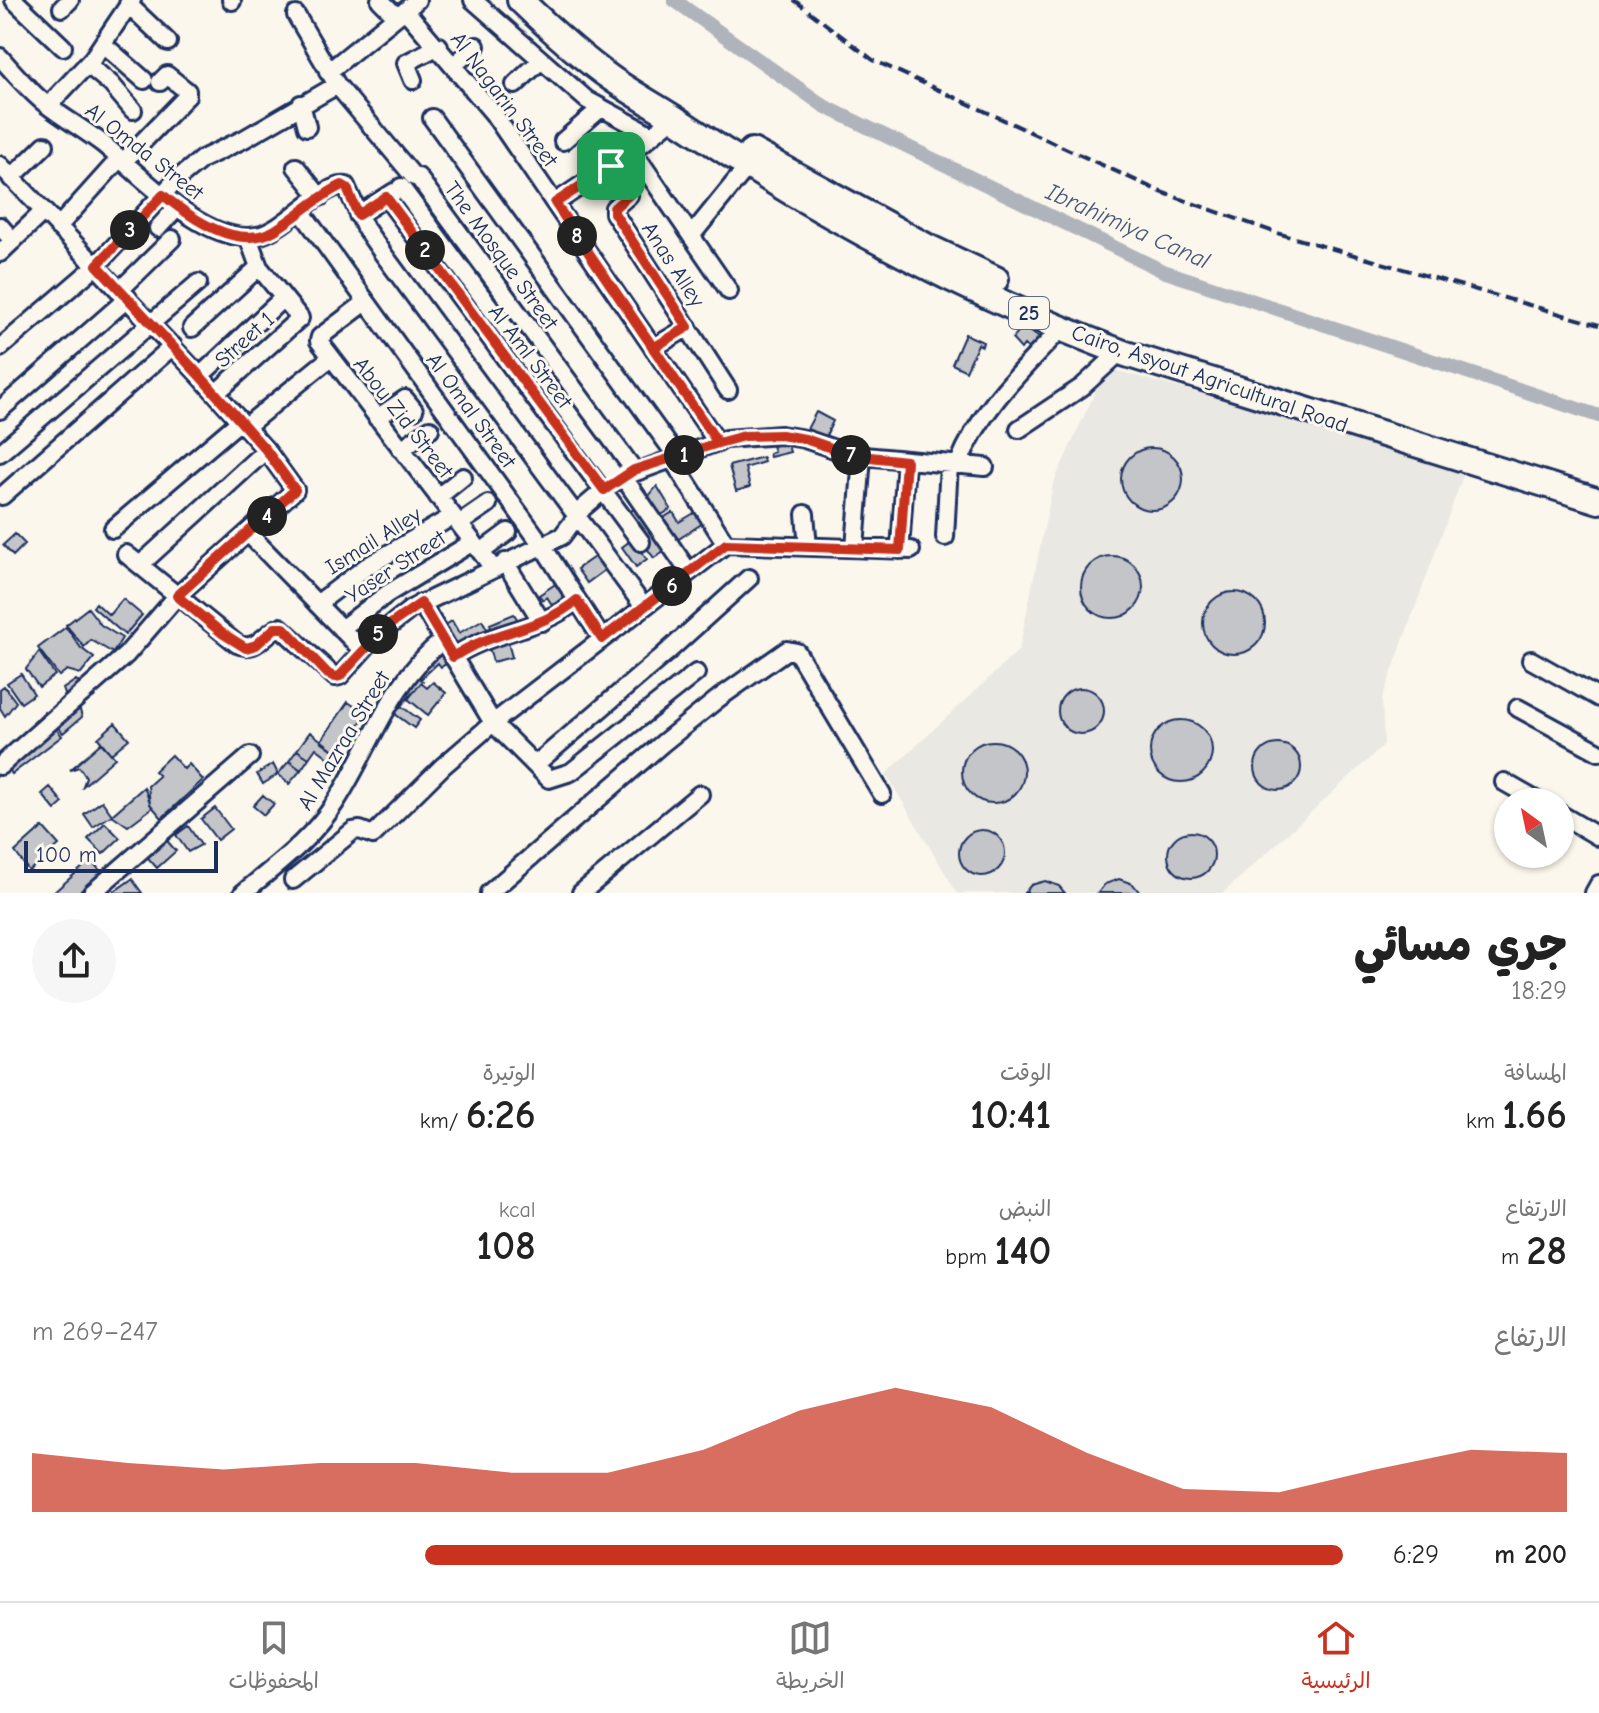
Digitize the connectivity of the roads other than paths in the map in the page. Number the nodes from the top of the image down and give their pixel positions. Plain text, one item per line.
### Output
1 (14, 0) edge
2 (380, 0) edge
3 (473, 0) edge
4 (520, 0) edge
5 (543, 0) edge
6 (130, 2) edge
7 (406, 9) edge
8 (296, 15) dead end
9 (168, 42) dead end
10 (103, 44) junction
11 (439, 46) junction
12 (476, 46) dead end
13 (63, 47) dead end
14 (0, 57) edge
15 (540, 61) junction
16 (87, 64) junction
17 (454, 65) junction
18 (333, 78) junction
19 (413, 80) dead end
20 (515, 85) dead end
21 (301, 104) junction
22 (48, 106) junction
23 (600, 109) junction
24 (133, 110) dead end
25 (432, 118) dead end
26 (673, 118) junction
27 (307, 127) dead end
28 (652, 135) junction
29 (563, 141) dead end
30 (45, 145) dead end
31 (633, 151) junction
32 (122, 160) junction
33 (611, 166) junction
34 (296, 167) dead end
35 (747, 167) junction
36 (6, 172) edge
37 (408, 183) junction
38 (163, 195) junction
39 (320, 197) junction
40 (386, 197) junction
41 (555, 203) junction
42 (177, 207) junction
43 (301, 211) junction
44 (43, 212) junction
45 (358, 215) junction
46 (0, 226) edge
47 (58, 227) junction
48 (158, 228) dead end
49 (691, 236) junction
50 (248, 237) junction
51 (172, 239) dead end
52 (13, 241) junction
53 (0, 253) edge
54 (97, 265) junction
55 (259, 267) junction
56 (198, 283) dead end
57 (729, 291) dead end
58 (124, 294) junction
59 (283, 298) junction
60 (366, 302) junction
61 (152, 324) junction
62 (688, 327) junction
63 (192, 328) dead end
64 (1062, 328) junction
65 (173, 346) junction
66 (0, 348) edge
67 (653, 348) junction
68 (1120, 352) junction
69 (330, 358) junction
70 (200, 376) junction
71 (728, 390) dead end
72 (216, 393) junction
73 (0, 410) edge
74 (414, 410) dead end
75 (377, 418) junction
76 (242, 424) junction
77 (430, 429) dead end
78 (1019, 429) dead end
79 (718, 443) junction
80 (401, 449) junction
81 (266, 450) junction
82 (0, 453) edge
83 (862, 456) junction
84 (675, 458) junction
85 (906, 461) junction
86 (953, 464) junction
87 (985, 467) dead end
88 (463, 477) dead end
89 (619, 479) junction
90 (1599, 484) edge
91 (2, 496) edge
92 (438, 497) junction
93 (1599, 501) edge
94 (488, 504) dead end
95 (805, 514) dead end
96 (577, 515) junction
97 (456, 520) junction
98 (113, 529) dead end
99 (508, 532) dead end
100 (248, 533) junction
101 (945, 537) dead end
102 (641, 542) dead end
103 (726, 544) junction
104 (542, 545) junction
105 (477, 547) junction
106 (808, 547) junction
107 (855, 548) junction
108 (499, 565) junction
109 (689, 572) junction
110 (749, 578) dead end
111 (177, 596) junction
112 (577, 600) junction
113 (421, 603) junction
114 (317, 604) junction
115 (644, 607) junction
116 (542, 622) junction
117 (341, 629) junction
118 (602, 639) junction
119 (443, 640) junction
120 (362, 650) junction
121 (453, 657) junction
122 (1531, 660) dead end
123 (696, 673) dead end
124 (1599, 698) edge
125 (1518, 708) dead end
126 (493, 723) junction
127 (1599, 752) edge
128 (250, 756) dead end
129 (536, 764) junction
130 (0, 766) edge
131 (1504, 782) dead end
132 (1514, 788) edge
133 (700, 794) dead end
134 (882, 794) dead end
135 (1574, 822) edge
136 (1599, 837) edge
137 (293, 880) dead end
138 (1599, 884) edge
139 (92, 893) edge
140 (243, 893) edge
141 (489, 893) edge
142 (581, 893) edge
143 (1594, 893) edge

1 - 13 street
2 - 7 street, Al Nagarin Street
3 - 15 street
4 - 26 highway, Cairo, Asyout Agricultural Road / 25
5 - 90 highway, Cairo, Asyout Agricultural Road / 25
6 - 9 street
6 - 10 street
7 - 11 street, Al Nagarin Street
7 - 18 street
8 - 18 street, The Mosque Street
10 - 16 street
10 - 32 street
11 - 17 street, Al Nagarin Street
11 - 19 street
12 - 17 street
14 - 22 street, Al Omda Street
15 - 20 street
15 - 23 street
16 - 22 street
16 - 24 street
17 - 41 street, Al Nagarin Street
18 - 21 street
18 - 37 street, The Mosque Street
21 - 27 street
21 - 38 street
22 - 32 street, Al Omda Street
23 - 28 street
23 - 29 street
25 - 84 street
26 - 28 street
26 - 35 highway, Cairo, Asyout Agricultural Road / 25
28 - 31 street
30 - 36 street
31 - 33 street
31 - 49 street
32 - 38 street, Al Omda Street
32 - 47 street
33 - 41 street
33 - 62 street, Anas Alley
34 - 39 street
35 - 49 street
35 - 64 highway, Cairo, Asyout Agricultural Road / 25
36 - 44 street
37 - 40 street
37 - 89 street, The Mosque Street
38 - 42 street, Al Omda Street
38 - 54 street
39 - 43 street
39 - 45 street
40 - 45 street
40 - 89 street, Al Aml Street
41 - 67 street, Al Nagarin Street
42 - 48 street
42 - 50 street, Al Omda Street
43 - 50 street
43 - 60 street, Al Omal Street
44 - 47 street
44 - 52 street
45 - 96 street
46 - 52 street
47 - 54 street
49 - 57 street
50 - 55 street
51 - 58 street
52 - 53 street
54 - 58 street
54 - 66 street
55 - 59 street
55 - 63 street
56 - 61 street
58 - 61 street
58 - 73 street
59 - 70 street
59 - 72 street, Street 1
60 - 69 street, Abou Zid Street
60 - 104 street, Al Omal Street
61 - 65 street
61 - 82 street
62 - 67 street
62 - 71 street, Anas Alley
64 - 68 highway, Cairo, Asyout Agricultural Road / 25
64 - 86 street
65 - 70 street
65 - 91 street
67 - 79 street, Al Nagarin Street
68 - 78 street
68 - 93 highway, Cairo, Asyout Agricultural Road / 25
69 - 75 street, Abou Zid Street
69 - 76 street
70 - 72 street
72 - 76 street
74 - 75 street
75 - 80 street, Abou Zid Street
76 - 81 street
76 - 98 street
77 - 80 street
79 - 83 street
79 - 84 street
80 - 92 street, Abou Zid Street
81 - 100 street
81 - 111 street
83 - 85 street
83 - 107 street
84 - 89 street
84 - 103 street
85 - 86 street
85 - 107 street
86 - 87 street
86 - 101 street
88 - 92 street
89 - 96 street
89 - 102 street, Al Aml Street
89 - 109 street
92 - 97 street, Abou Zid Street
94 - 97 street, Ismail Alley
95 - 106 street
96 - 104 street
96 - 115 street
97 - 105 street, Abou Zid Street
97 - 114 street, Ismail Alley
99 - 105 street, Yaser Street
100 - 111 street
100 - 114 street, Al Mazraa Street
103 - 106 street
103 - 109 street
104 - 108 street
104 - 112 street, Al Omal Street
105 - 108 street, Abou Zid Street
105 - 117 street, Yaser Street
106 - 107 street
108 - 113 street
108 - 116 street, Abou Zid Street
109 - 115 street
110 - 129 street
111 - 120 street
111 - 130 street
112 - 116 street
112 - 118 street, Al Omal Street
113 - 119 street
113 - 120 street
114 - 117 street, Al Mazraa Street
115 - 118 street
116 - 121 street
117 - 120 street, Al Mazraa Street
118 - 126 street
119 - 121 street
119 - 140 street, Al Mazraa Street
121 - 126 street
122 - 124 street
123 - 129 street
125 - 127 street
126 - 129 street
126 - 137 street
128 - 139 street
131 - 132 street
133 - 142 street
134 - 141 street
135 - 136 street
138 - 143 street

